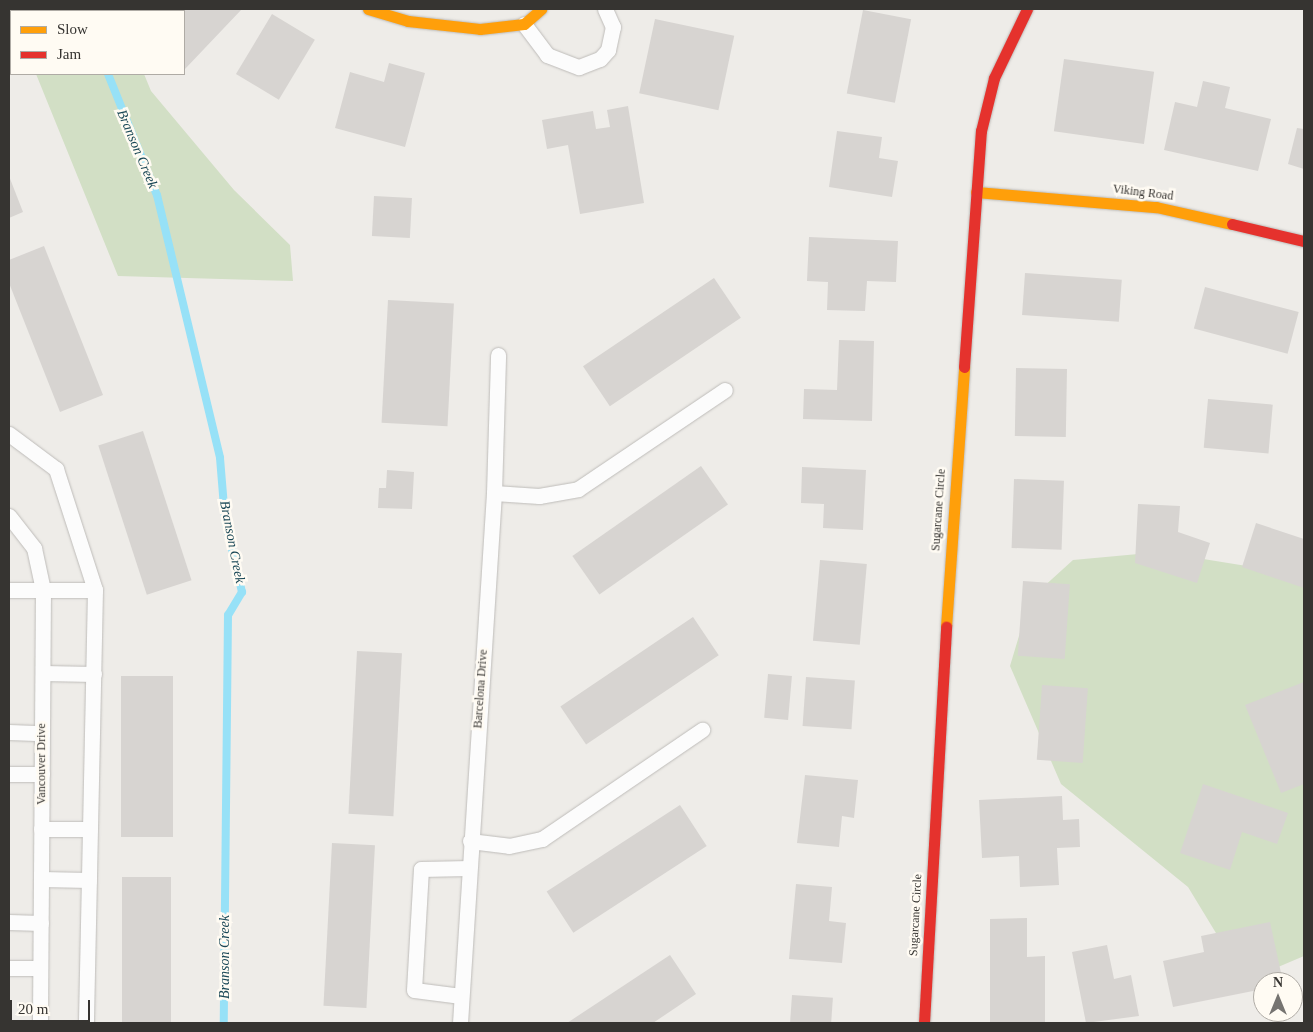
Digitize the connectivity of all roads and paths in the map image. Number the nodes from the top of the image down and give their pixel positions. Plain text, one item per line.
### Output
1 (368, 9) edge
2 (541, 9) edge
3 (605, 9) edge
4 (1027, 9) edge
5 (524, 24) junction
6 (976, 192) junction
7 (1304, 241) edge
8 (498, 355) dead end
9 (725, 390) dead end
10 (9, 434) edge
11 (494, 493) junction
12 (9, 516) edge
13 (9, 590) edge
14 (43, 590) junction
15 (95, 590) junction
16 (42, 673) junction
17 (94, 674) junction
18 (702, 730) dead end
19 (9, 732) edge
20 (42, 733) junction
21 (9, 774) edge
22 (42, 774) junction
23 (42, 829) junction
24 (90, 829) junction
25 (470, 841) junction
26 (469, 868) junction
27 (42, 879) junction
28 (89, 880) junction
29 (9, 922) edge
30 (41, 923) junction
31 (9, 968) edge
32 (40, 968) junction
33 (461, 996) junction
34 (40, 1023) edge
35 (86, 1023) edge
36 (460, 1023) edge
37 (924, 1023) edge

1 - 5 street
2 - 5 street
3 - 5 lane
4 - 6 street, Sugarcane Circle
6 - 7 street, Viking Road
6 - 37 street, Sugarcane Circle
8 - 11 lane, Barcelona Drive
9 - 11 lane
10 - 15 lane
11 - 25 lane, Barcelona Drive
12 - 14 lane, Vancouver Drive
13 - 14 lane
14 - 15 lane
14 - 16 lane, Vancouver Drive
15 - 17 lane
16 - 17 lane
16 - 20 lane, Vancouver Drive
17 - 24 lane
18 - 25 lane
19 - 20 lane
20 - 22 lane, Vancouver Drive
21 - 22 lane
22 - 23 lane, Vancouver Drive
23 - 24 lane
23 - 27 lane, Vancouver Drive
24 - 28 lane
25 - 26 lane, Barcelona Drive
26 - 33 lane, Barcelona Drive
26 - 33 lane
27 - 28 lane
27 - 30 lane, Vancouver Drive
28 - 35 lane
29 - 30 lane
30 - 32 lane, Vancouver Drive
31 - 32 lane
32 - 34 lane, Vancouver Drive
33 - 36 lane, Barcelona Drive

